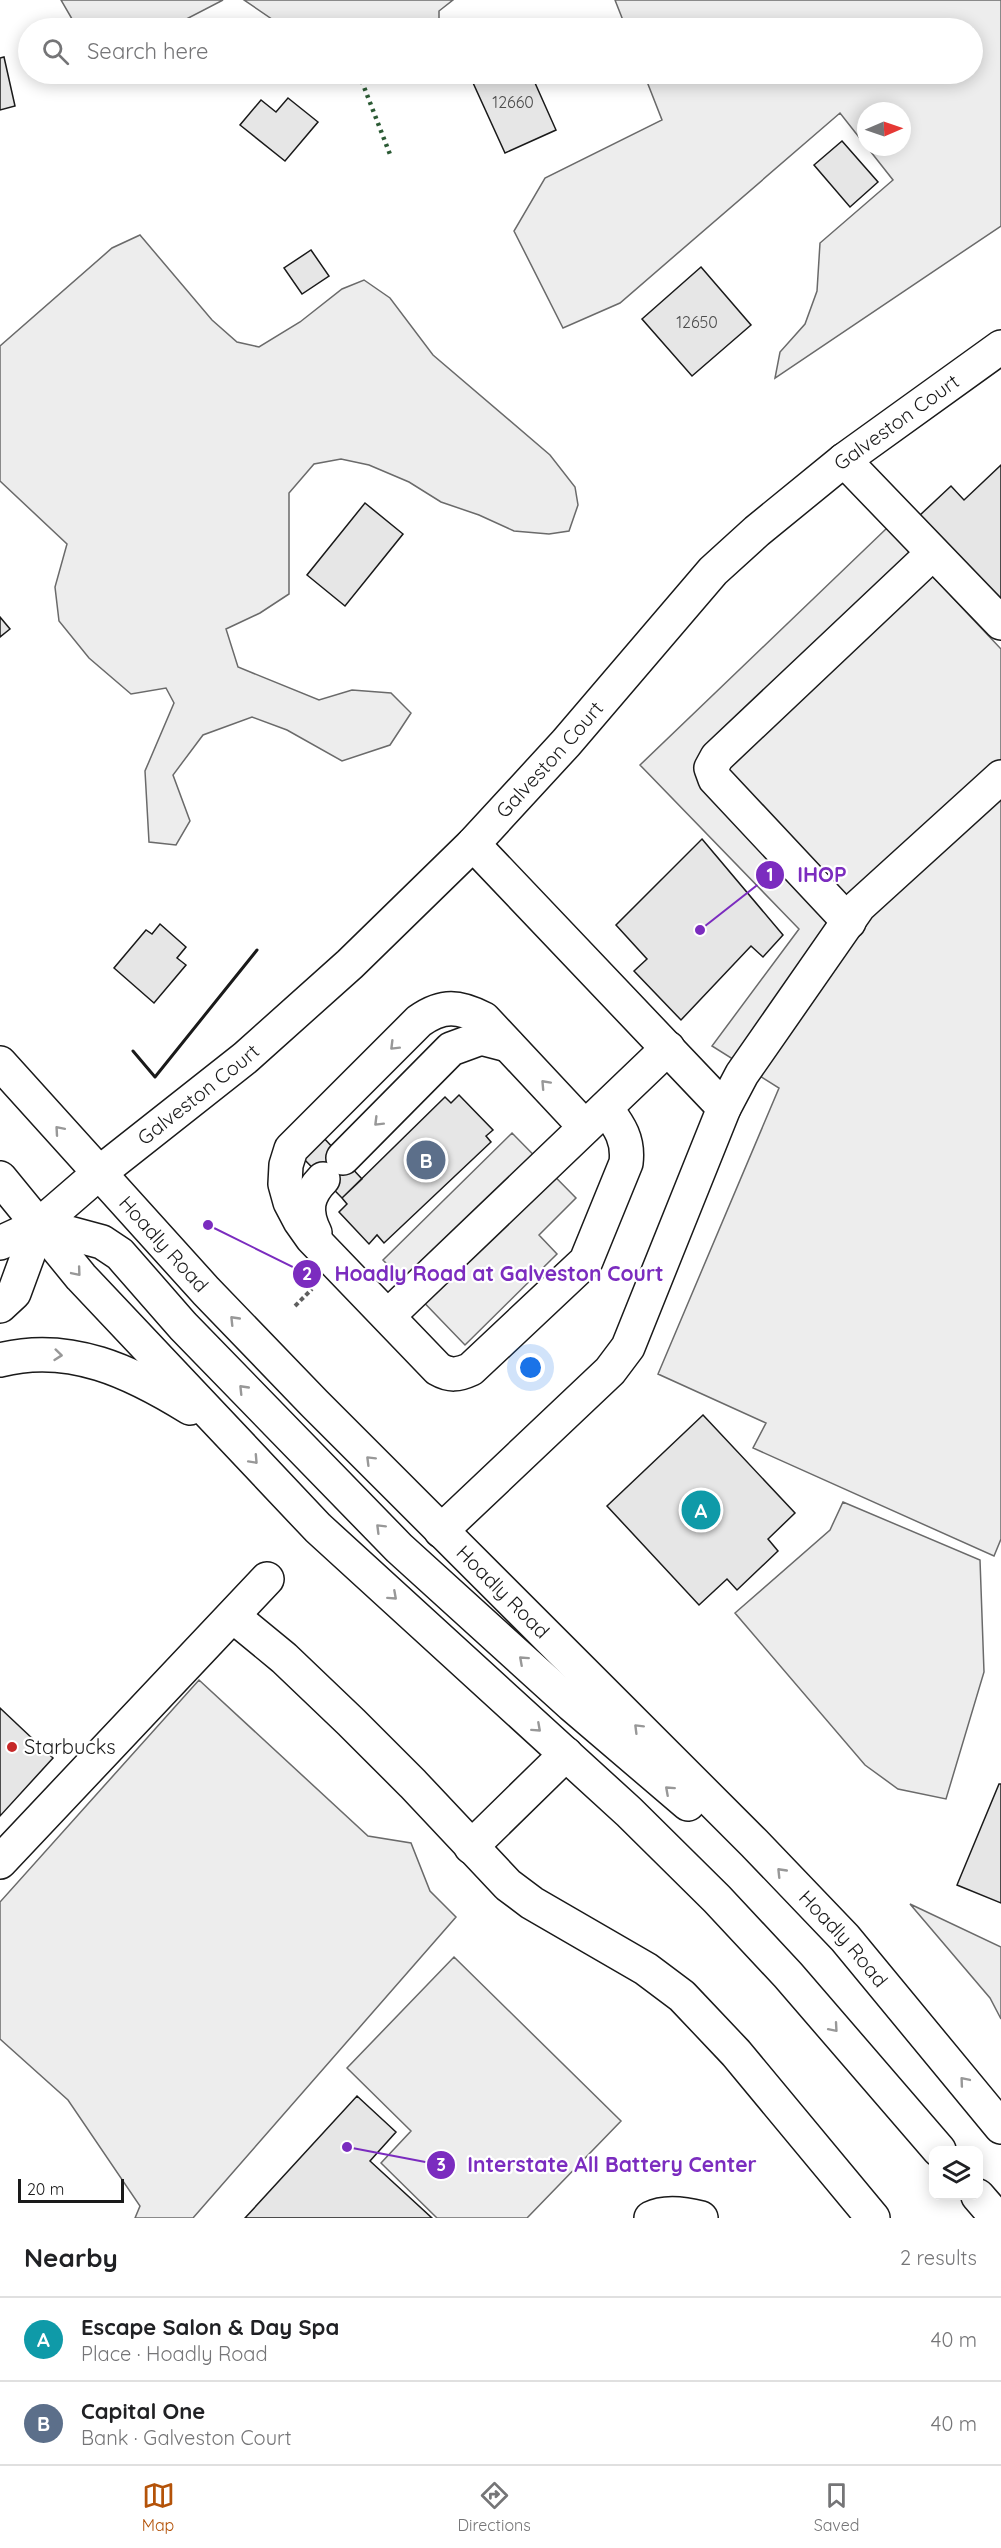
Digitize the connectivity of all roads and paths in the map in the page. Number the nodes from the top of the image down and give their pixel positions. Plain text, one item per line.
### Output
1 (1001, 347) edge
2 (844, 460) junction
3 (933, 553) junction
4 (1001, 623) edge
5 (1001, 777) edge
6 (473, 844) junction
7 (849, 922) junction
8 (508, 1045) junction
9 (668, 1048) junction
10 (0, 1062) edge
11 (724, 1108) junction
12 (596, 1117) junction
13 (98, 1174) junction
14 (0, 1178) edge
15 (39, 1226) junction
16 (0, 1243) edge
17 (323, 1249) junction
18 (305, 1296) dead end
19 (0, 1306) edge
20 (294, 1306) dead end
21 (388, 1316) junction
22 (0, 1360) edge
23 (227, 1431) junction
24 (441, 1531) junction
25 (267, 1579) dead end
26 (233, 1616) junction
27 (566, 1754) junction
28 (754, 1843) junction
29 (471, 1847) junction
30 (0, 1862) edge
31 (1001, 2127) edge
32 (935, 2146) edge
33 (981, 2200) edge
34 (651, 2218) edge
35 (701, 2218) edge
36 (873, 2218) edge
37 (997, 2218) edge

1 - 2 main road, Galveston Court
2 - 3 main road
2 - 6 main road, Galveston Court
3 - 4 main road
3 - 7 main road
5 - 7 main road
6 - 9 main road
6 - 13 main road, Galveston Court
7 - 11 main road
12 -> 8 main road
8 -> 17 main road
8 -> 17 main road
9 - 11 main road
9 - 12 main road
13 -> 10 main road, Hoadly Road
11 - 24 main road
12 - 21 main road
12 - 21 main road
13 - 15 main road, Galveston Court
24 -> 13 main road, Hoadly Road
14 - 15 main road
15 - 16 main road
15 - 19 main road
15 -> 23 main road
28 -> 15 main road
17 - 21 main road
18 - 20 path
22 -> 23 main road
23 -> 27 main road
28 -> 24 main road, Hoadly Road
25 - 26 main road
26 - 29 main road
26 - 30 main road
27 - 29 main road
27 -> 32 main road
31 -> 28 main road, Hoadly Road
29 - 36 main road
33 - 37 main road
34 - 35 main road

